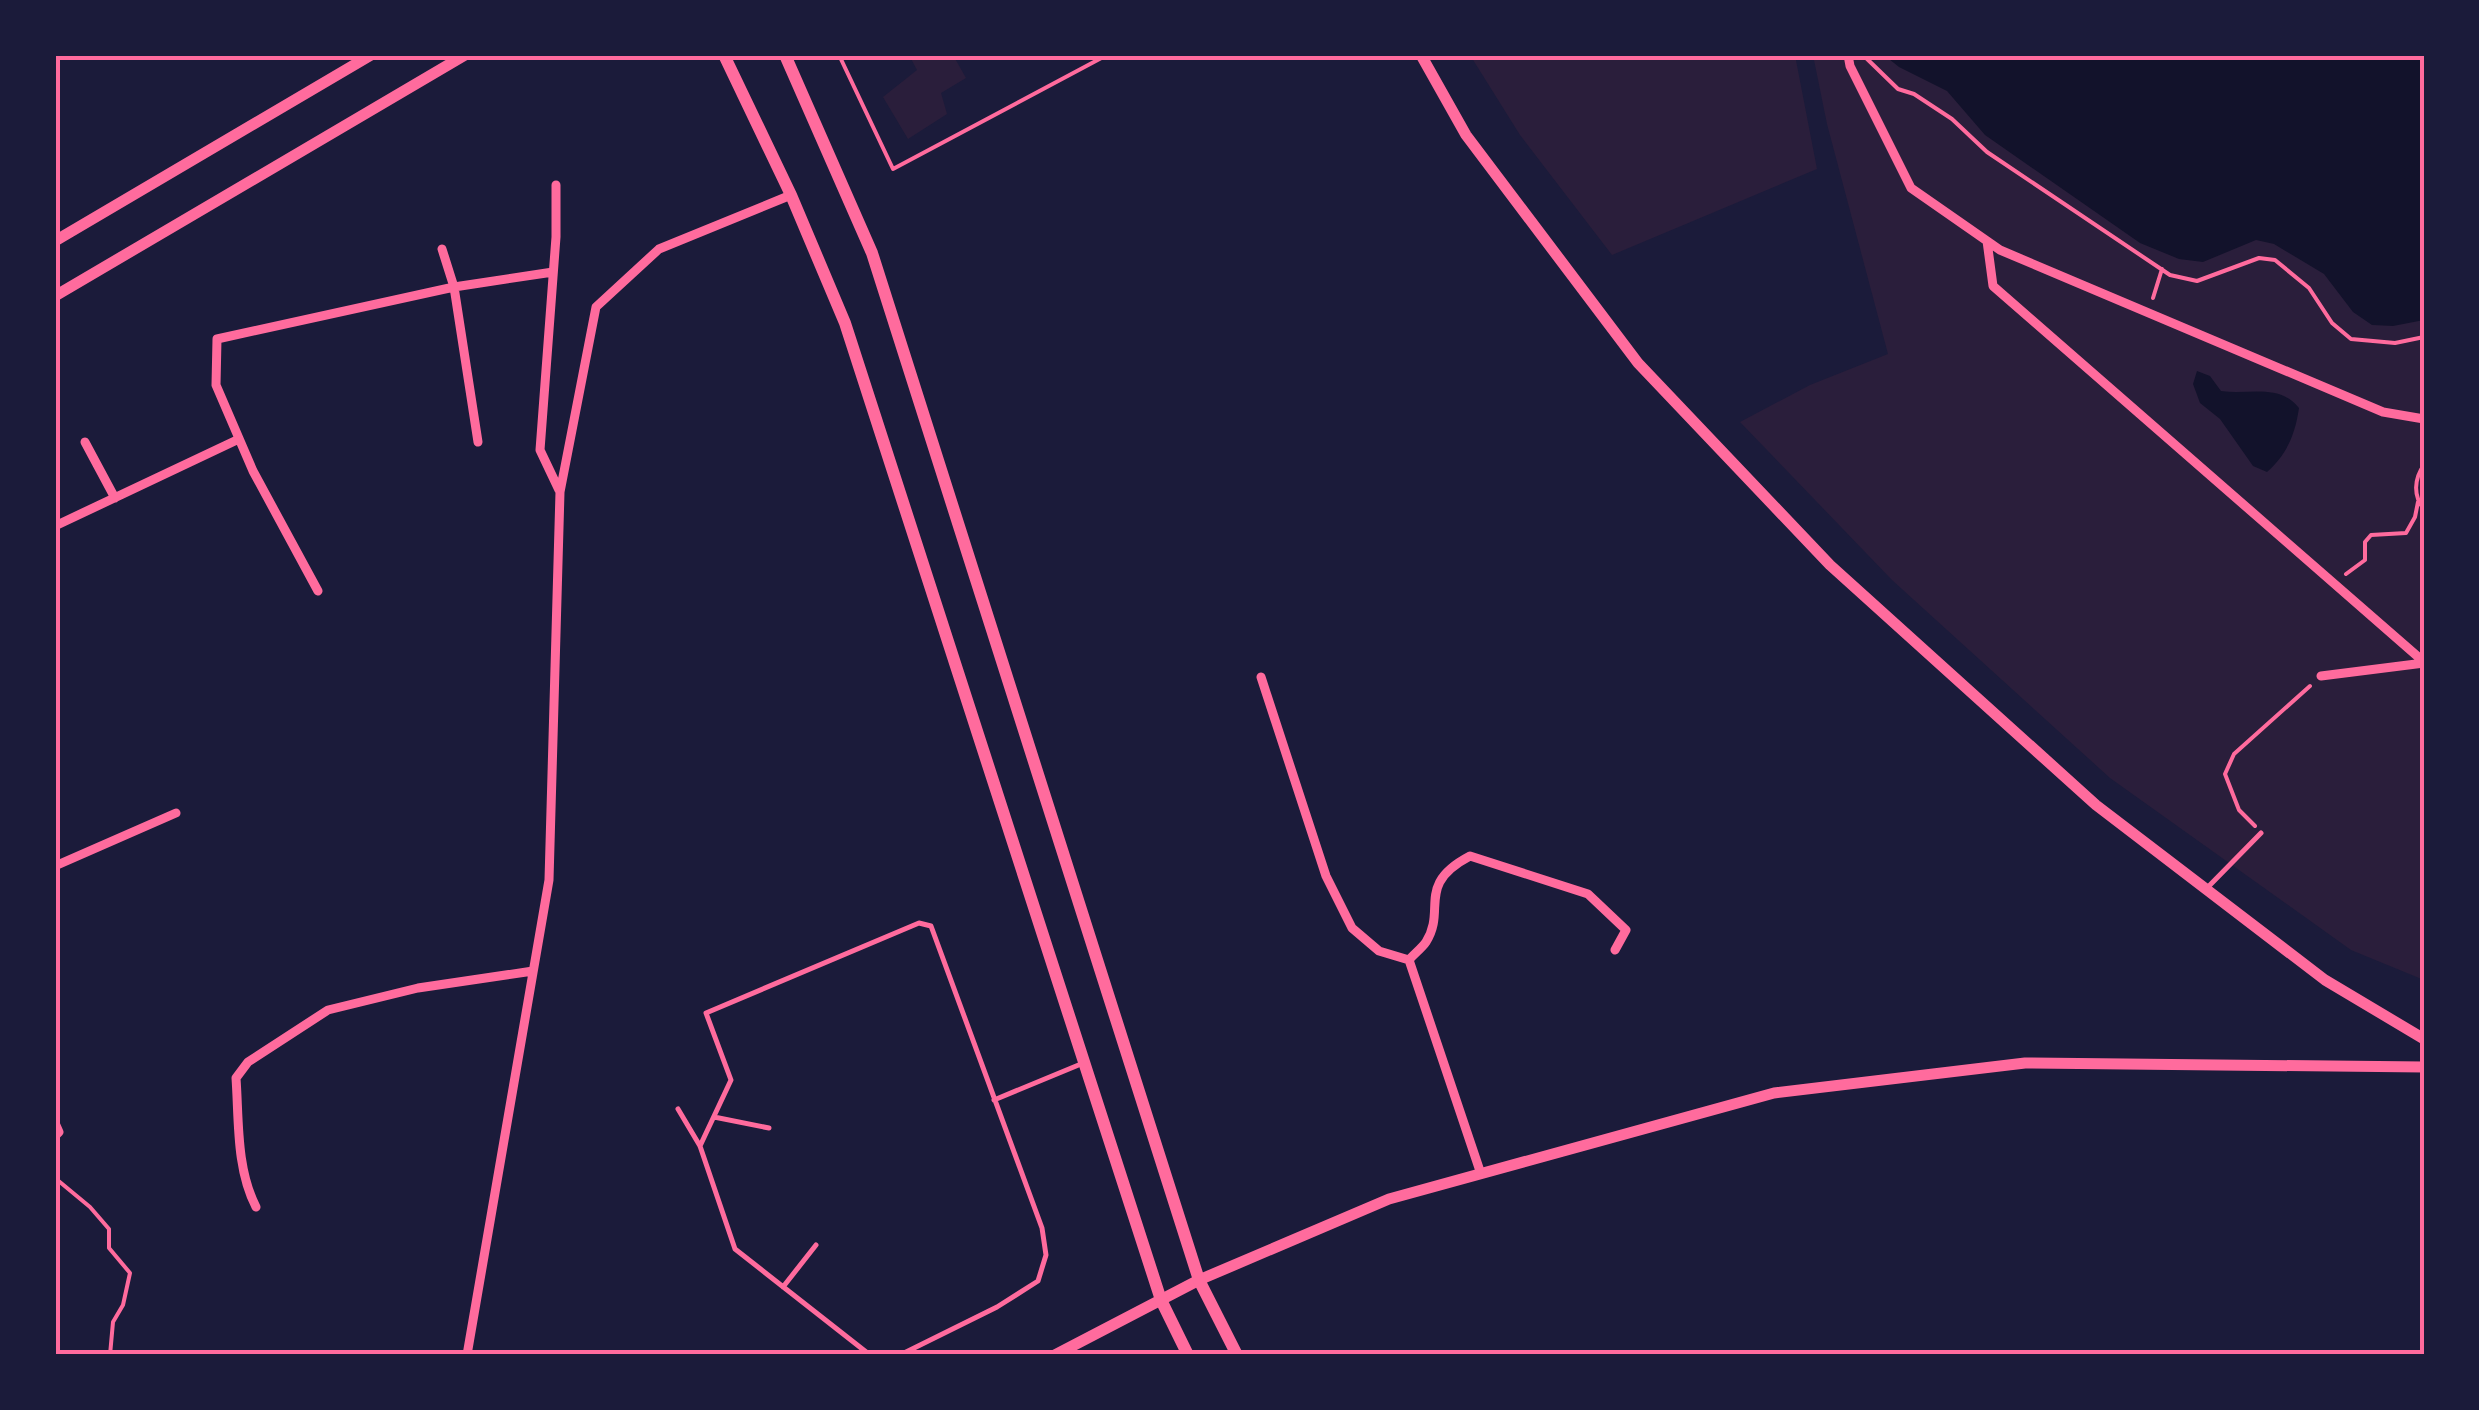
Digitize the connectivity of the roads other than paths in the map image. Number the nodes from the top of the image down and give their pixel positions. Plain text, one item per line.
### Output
1 (371, 55) edge
2 (465, 55) edge
3 (724, 55) edge
4 (785, 55) edge
5 (1420, 55) edge
6 (1848, 55) edge
7 (556, 185) dead end
8 (790, 195) junction
9 (55, 241) edge
10 (1987, 241) junction
11 (442, 248) dead end
12 (554, 272) junction
13 (454, 286) junction
14 (55, 296) edge
15 (2424, 419) edge
16 (239, 438) junction
17 (85, 442) dead end
18 (478, 442) dead end
19 (560, 492) junction
20 (114, 498) junction
21 (55, 526) edge
22 (318, 591) dead end
23 (2424, 663) edge
24 (2321, 676) road end
25 (1260, 677) dead end
26 (176, 813) dead end
27 (2261, 833) road end
28 (55, 866) edge
29 (2206, 889) junction
30 (1615, 950) dead end
31 (1409, 960) junction
32 (533, 971) junction
33 (2424, 1039) edge
34 (1084, 1063) junction
35 (2424, 1068) edge
36 (994, 1100) junction
37 (678, 1109) dead end
38 (714, 1118) junction
39 (55, 1123) edge
40 (769, 1128) dead end
41 (55, 1136) edge
42 (700, 1146) junction
43 (1481, 1174) junction
44 (256, 1207) dead end
45 (816, 1245) dead end
46 (1198, 1280) junction
47 (783, 1287) junction
48 (1161, 1300) junction
49 (467, 1355) edge
50 (870, 1355) edge
51 (900, 1355) edge
52 (1055, 1355) edge
53 (1188, 1355) edge
54 (1237, 1355) edge

1 - 9 street
2 - 14 street
3 - 8 main road
4 - 46 main road
5 - 29 street
6 - 10 street
7 - 12 street
8 - 19 street
8 - 34 main road
10 - 15 street
10 - 23 street
11 - 13 street
12 - 13 street
12 - 19 street
13 - 16 street
13 - 18 street
16 - 20 street
16 - 22 street
17 - 20 street
19 - 32 street
20 - 21 street
23 - 24 street
25 - 31 street
26 - 28 street
27 - 29 lane
29 - 33 street
30 - 31 street
31 - 43 street
32 - 44 street
32 - 49 street
34 - 36 lane
34 - 48 main road
35 - 43 street
36 - 38 lane
36 - 51 lane
37 - 42 lane
38 - 40 lane
38 - 42 lane
39 - 41 street
42 - 47 lane
43 - 46 street
45 - 47 lane
46 - 48 street
46 - 54 main road
47 - 50 lane
48 - 52 street
48 - 53 main road

